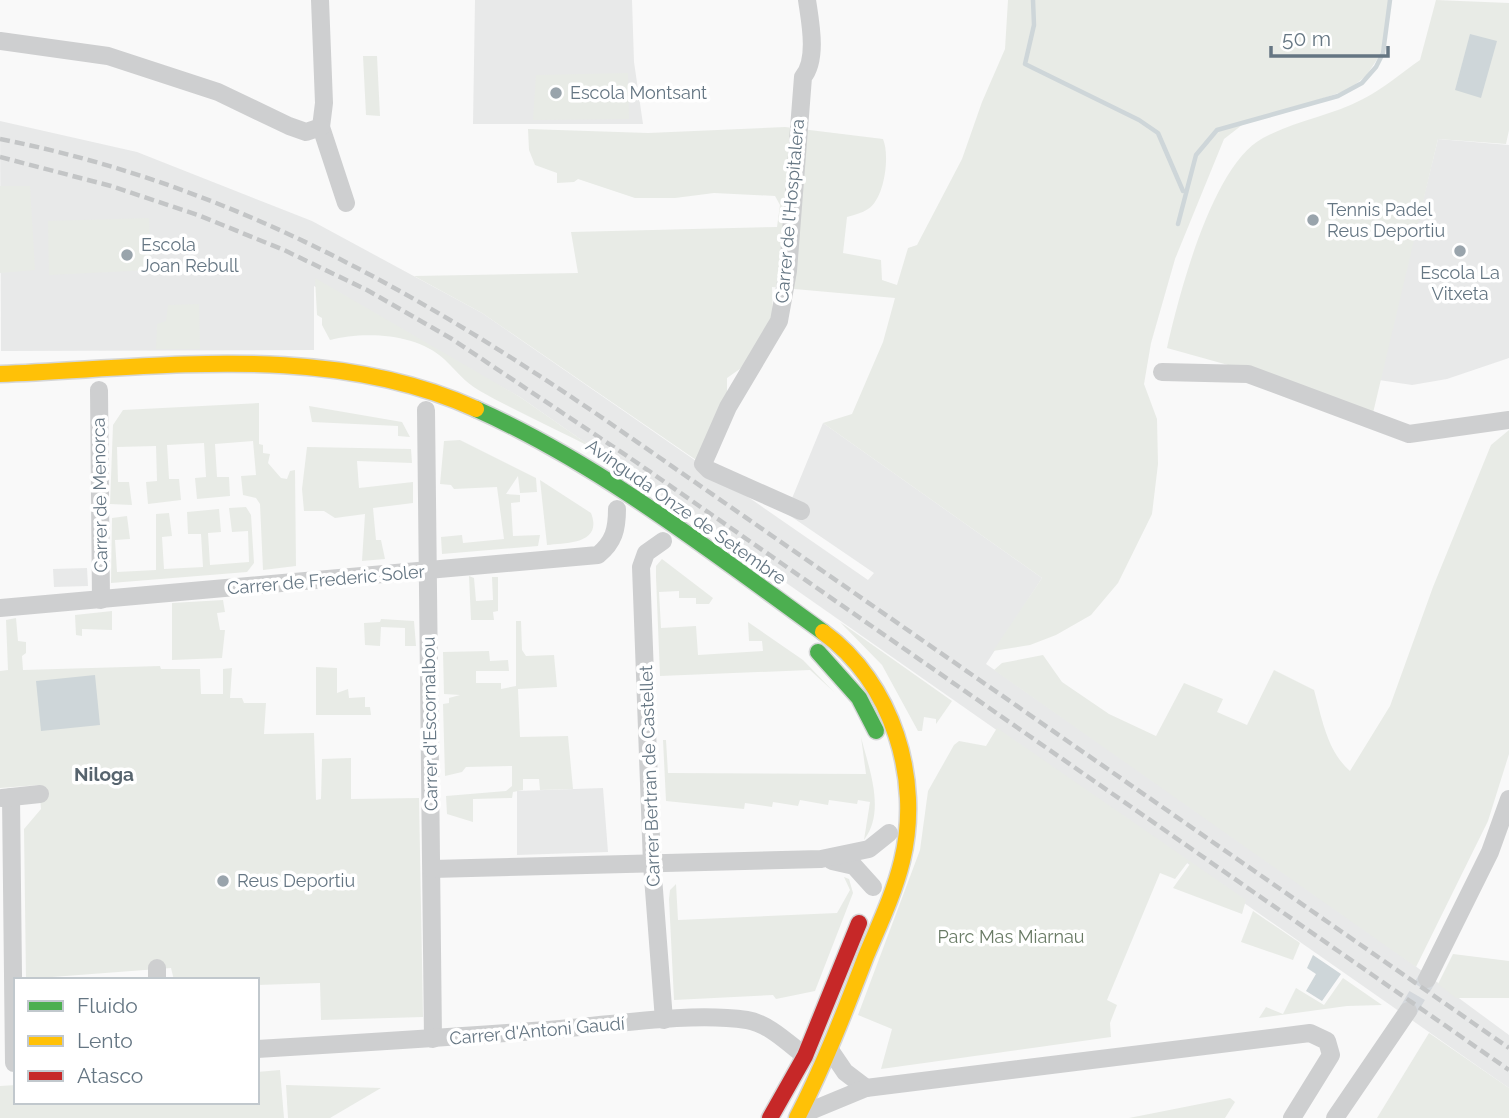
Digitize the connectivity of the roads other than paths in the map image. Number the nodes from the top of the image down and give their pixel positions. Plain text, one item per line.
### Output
1 (320, 0) edge
2 (807, 0) edge
3 (0, 41) edge
4 (321, 127) junction
5 (346, 203) dead end
6 (1162, 372) dead end
7 (0, 374) edge
8 (99, 389) dead end
9 (405, 404) dead end
10 (439, 414) junction
11 (1509, 420) edge
12 (579, 483) dead end
13 (600, 497) dead end
14 (617, 509) junction
15 (801, 512) dead end
16 (669, 545) joint
17 (428, 571) junction
18 (101, 600) junction
19 (0, 608) edge
20 (808, 644) dead end
21 (881, 749) dead end
22 (40, 794) dead end
23 (5, 798) edge
24 (1509, 799) edge
25 (889, 827) joint
26 (821, 859) junction
27 (652, 864) junction
28 (432, 869) junction
29 (872, 887) junction
30 (1427, 979) tunnel mouth
31 (1408, 1011) tunnel mouth
32 (664, 1020) junction
33 (433, 1039) junction
34 (259, 1049) edge
35 (830, 1050) junction
36 (806, 1056) junction
37 (10, 1063) edge
38 (866, 1088) junction
39 (798, 1117) edge
40 (770, 1118) edge
41 (1292, 1118) edge
42 (1335, 1118) edge

1 - 4 street
2 - 15 street, Carrer de l'Hospitalera
3 - 4 street
4 - 5 street
6 - 11 street
7 - 35 main road, Avinguda Onze de Setembre
8 - 18 street, Carrer de Menorca
9 - 10 main road
10 - 12 main road
10 - 17 street, Carrer d'Escornalbou
13 - 14 main road, Avinguda Onze de Setembre
14 - 16 main road, Avinguda Onze de Setembre
14 - 17 street, Carrer de Frederic Soler
16 - 27 street, Carrer Bertran de Castellet
17 - 18 street, Carrer de Frederic Soler
17 - 28 street, Carrer d'Escornalbou
18 - 19 street, Carrer de Frederic Soler
20 - 21 main road
22 - 23 street
23 - 37 street
24 - 30 street
25 - 26 street
25 - 29 main road
26 - 27 street
26 - 29 street
27 - 28 street
27 - 32 street, Carrer Bertran de Castellet
28 - 33 street, Carrer d'Escornalbou
29 - 36 main road
31 - 42 street
32 - 33 street, Carrer d'Antoni Gaudí
32 - 36 street, Carrer d'Antoni Gaudí
33 - 34 street, Carrer d'Antoni Gaudí
35 - 38 street
35 - 39 main road, Avinguda Onze de Setembre
36 - 40 main road
38 - 39 street
38 - 41 street

